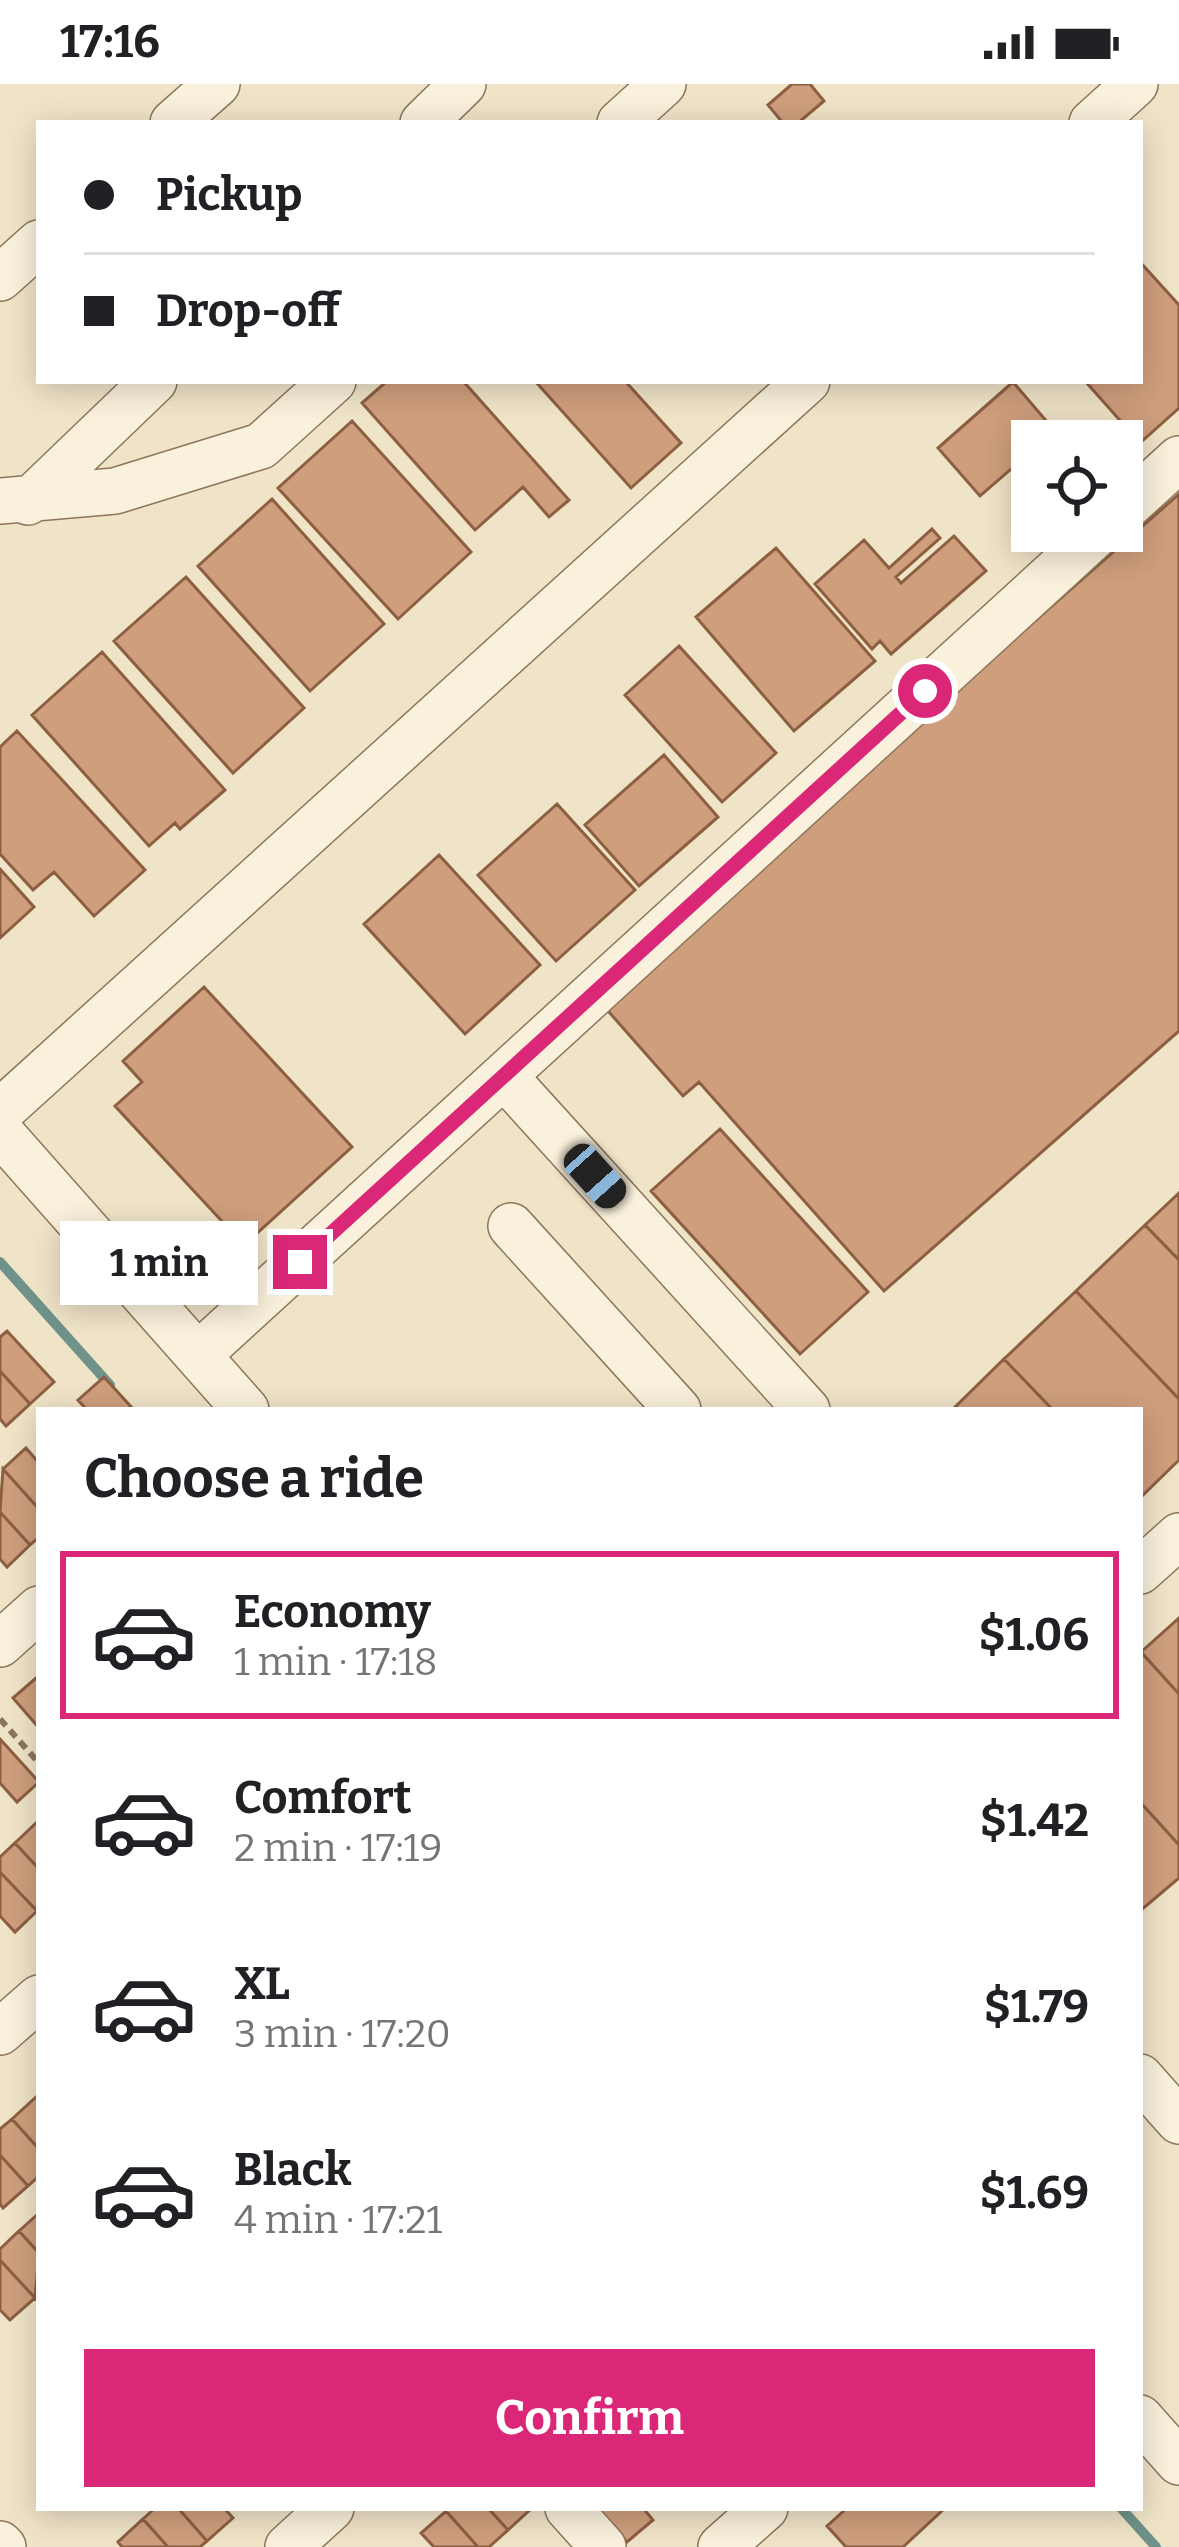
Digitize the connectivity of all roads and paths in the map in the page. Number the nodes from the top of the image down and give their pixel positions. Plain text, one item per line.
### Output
1 (217, 84) edge
2 (463, 84) edge
3 (664, 84) edge
4 (1136, 84) edge
5 (176, 120) edge
6 (426, 120) edge
7 (623, 120) edge
8 (1095, 120) edge
9 (36, 246) edge
10 (0, 278) edge
11 (151, 384) edge
12 (330, 384) edge
13 (804, 384) edge
14 (1179, 459) edge
15 (1143, 492) edge
16 (14, 502) edge
17 (1077, 552) edge
18 (504, 1076) junction
19 (0, 1112) edge
20 (0, 1132) edge
21 (511, 1226) dead end
22 (198, 1355) junction
23 (243, 1407) edge
24 (675, 1407) edge
25 (804, 1407) edge
26 (1179, 1536) edge
27 (1143, 1568) edge
28 (36, 1612) edge
29 (0, 1644) edge
30 (0, 1720) edge
31 (36, 1759) edge
32 (36, 2001) edge
33 (0, 2032) edge
34 (1143, 2081) edge
35 (1179, 2121) edge
36 (1143, 2421) edge
37 (1179, 2462) edge
38 (329, 2511) edge
39 (571, 2511) edge
40 (761, 2511) edge
41 (288, 2547) edge
42 (603, 2547) edge
43 (722, 2547) edge

1 - 5 street
2 - 6 street
3 - 7 street
4 - 8 street
9 - 10 street
11 - 16 street
12 - 16 street
13 - 19 street
14 - 15 street
17 - 18 street
18 - 22 street
18 - 25 street
20 - 22 street
21 - 24 street
22 - 23 street
26 - 27 street
28 - 29 street
30 - 31 path
32 - 33 street
34 - 35 street
36 - 37 street
38 - 41 street
39 - 42 street
40 - 43 street

